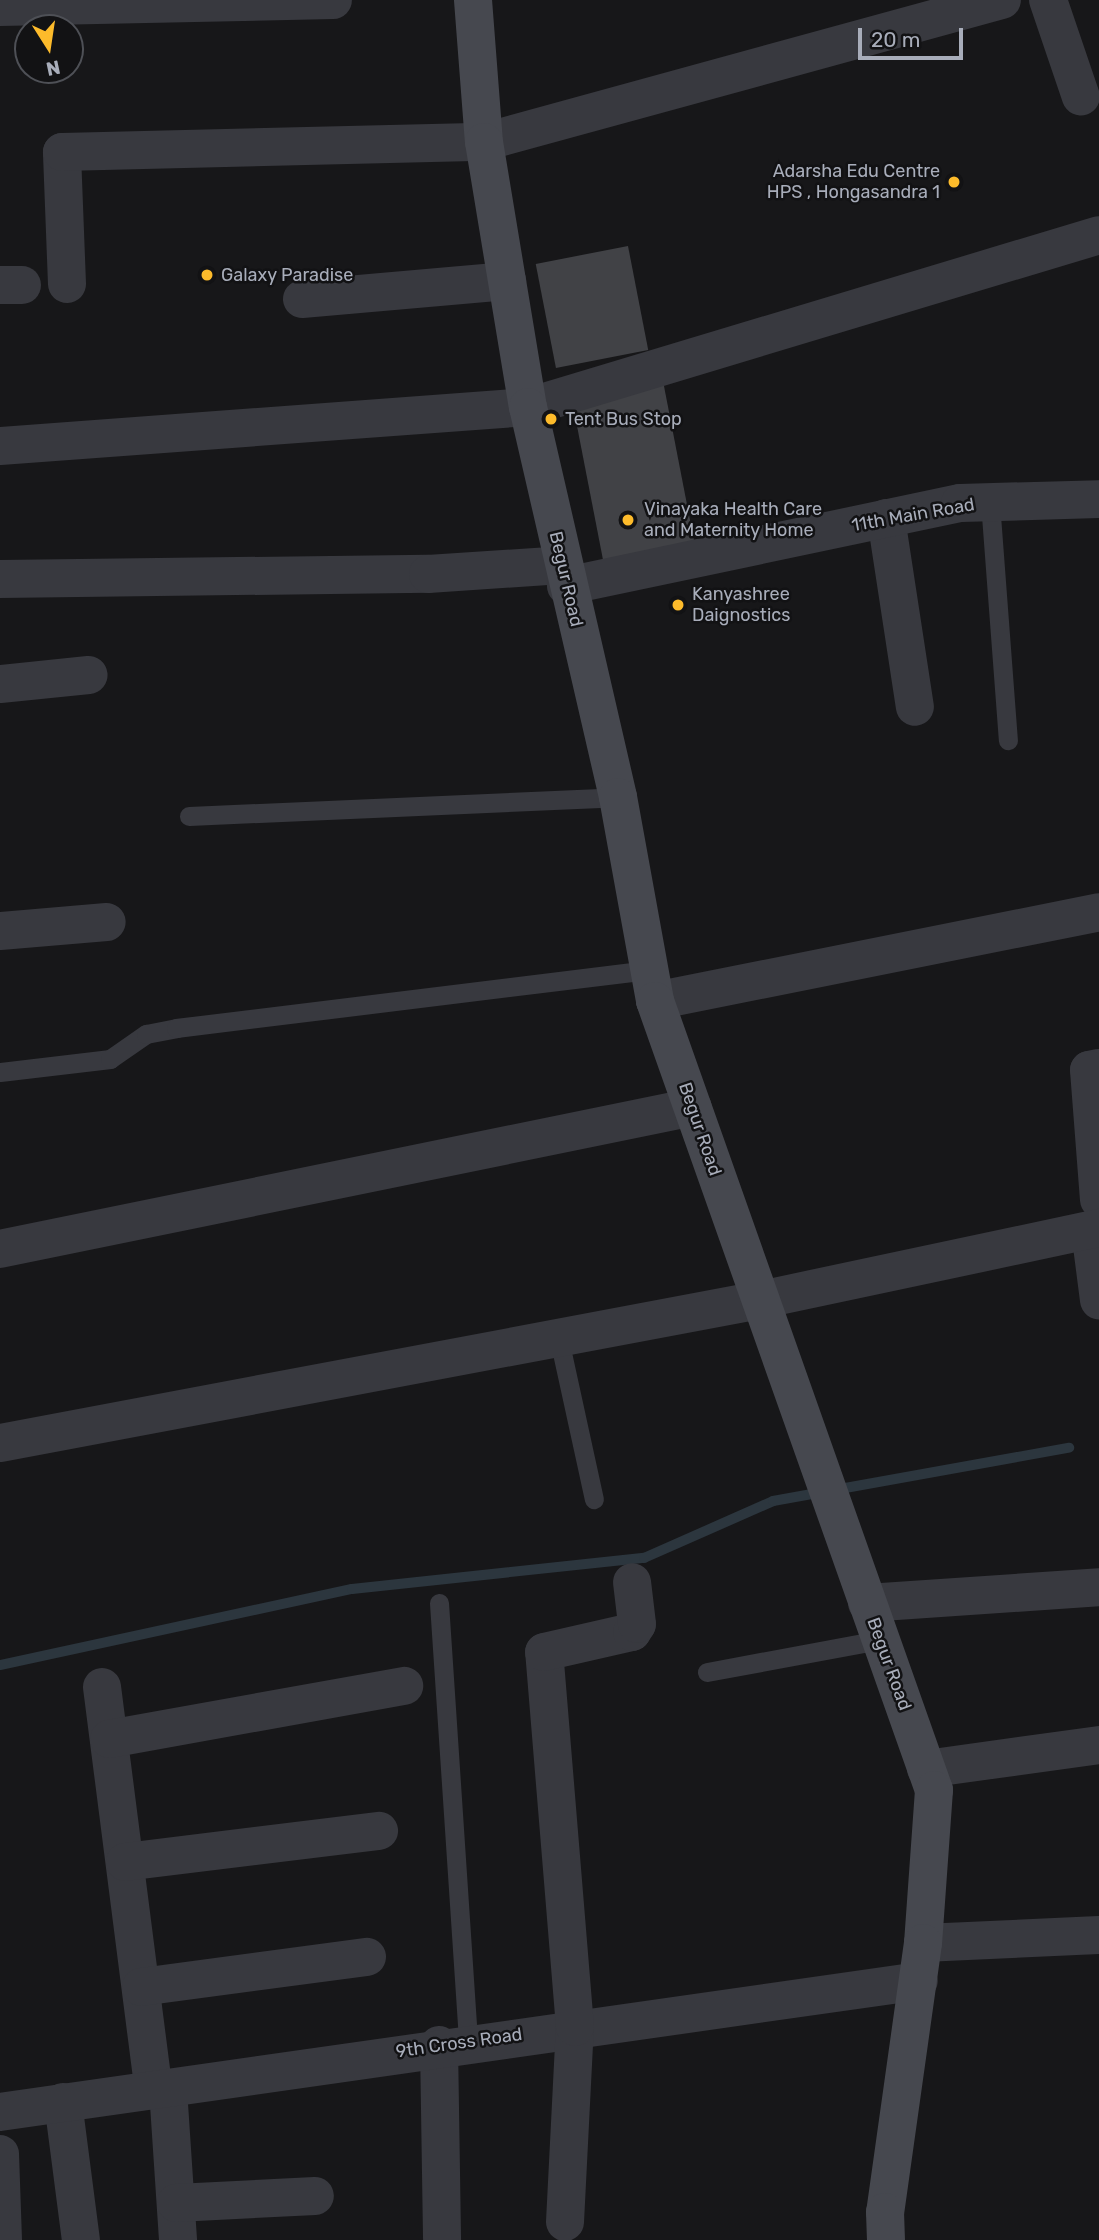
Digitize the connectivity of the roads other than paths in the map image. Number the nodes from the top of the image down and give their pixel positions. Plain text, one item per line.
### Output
1 (333, 0) edge
2 (473, 0) edge
3 (1002, 0) edge
4 (1048, 0) edge
5 (0, 7) edge
6 (1081, 97) dead end
7 (484, 142) junction
8 (1099, 235) edge
9 (507, 281) junction
10 (67, 284) dead end
11 (302, 299) dead end
12 (528, 407) junction
13 (0, 446) edge
14 (1099, 499) edge
15 (990, 502) junction
16 (886, 518) junction
17 (564, 576) junction
18 (0, 579) edge
19 (89, 675) dead end
20 (0, 684) edge
21 (915, 707) dead end
22 (1008, 740) dead end
23 (618, 797) junction
24 (188, 816) dead end
25 (1099, 912) edge
26 (107, 922) dead end
27 (0, 931) edge
28 (652, 986) junction
29 (1099, 1068) edge
30 (0, 1072) edge
31 (693, 1107) junction
32 (1096, 1220) edge
33 (0, 1249) edge
34 (760, 1300) junction
35 (1099, 1300) edge
36 (559, 1339) junction
37 (0, 1444) edge
38 (594, 1499) dead end
39 (632, 1582) dead end
40 (1099, 1587) edge
41 (439, 1603) dead end
42 (867, 1603) junction
43 (880, 1640) junction
44 (707, 1672) dead end
45 (404, 1686) dead end
46 (103, 1687) dead end
47 (109, 1739) junction
48 (1099, 1745) edge
49 (926, 1769) junction
50 (379, 1831) dead end
51 (125, 1862) junction
52 (1099, 1935) edge
53 (923, 1943) junction
54 (367, 1957) dead end
55 (919, 1981) junction
56 (141, 1987) junction
57 (575, 2027) junction
58 (453, 2044) junction
59 (161, 2090) junction
60 (63, 2102) junction
61 (0, 2112) edge
62 (0, 2154) edge
63 (316, 2196) dead end
64 (177, 2222) edge
65 (565, 2222) dead end
66 (3, 2240) edge
67 (81, 2240) edge
68 (442, 2240) edge
69 (886, 2240) edge

1 - 5 street
2 - 7 main road, Begur Road
3 - 7 street
4 - 6 street
7 - 9 main road, Begur Road
7 - 10 street
8 - 12 street
9 - 11 street
9 - 12 main road, Begur Road
12 - 13 street
12 - 17 main road, Begur Road
14 - 15 street, 11th Main Road
15 - 16 street, 11th Main Road
15 - 22 lane
16 - 17 street, 11th Main Road
16 - 21 street
17 - 18 street, 11th Main Road
17 - 23 main road, Begur Road
19 - 20 street
23 - 24 lane
23 - 28 main road, Begur Road
25 - 28 street
26 - 27 street
28 - 30 lane
28 - 31 main road, Begur Road
29 - 32 street
31 - 33 street
31 - 34 main road, Begur Road
32 - 34 street
32 - 35 street
34 - 36 street
34 - 42 main road, Begur Road
36 - 37 street
36 - 38 lane
39 - 57 street
40 - 42 street
41 - 58 lane
42 - 43 main road, Begur Road
43 - 44 lane
43 - 49 main road, Begur Road
45 - 47 street
46 - 47 street
47 - 51 street
48 - 49 street
49 - 53 main road, Begur Road
50 - 51 street
51 - 56 street
52 - 53 street
53 - 55 main road, Begur Road
54 - 56 street
55 - 57 street, 9th Cross Road
55 - 69 main road, Begur Road
56 - 59 street
57 - 58 street, 9th Cross Road
57 - 65 street
58 - 59 street, 9th Cross Road
58 - 68 street
59 - 60 street, 9th Cross Road
59 - 64 street
60 - 61 street, 9th Cross Road
60 - 67 street
62 - 66 street
63 - 64 street

